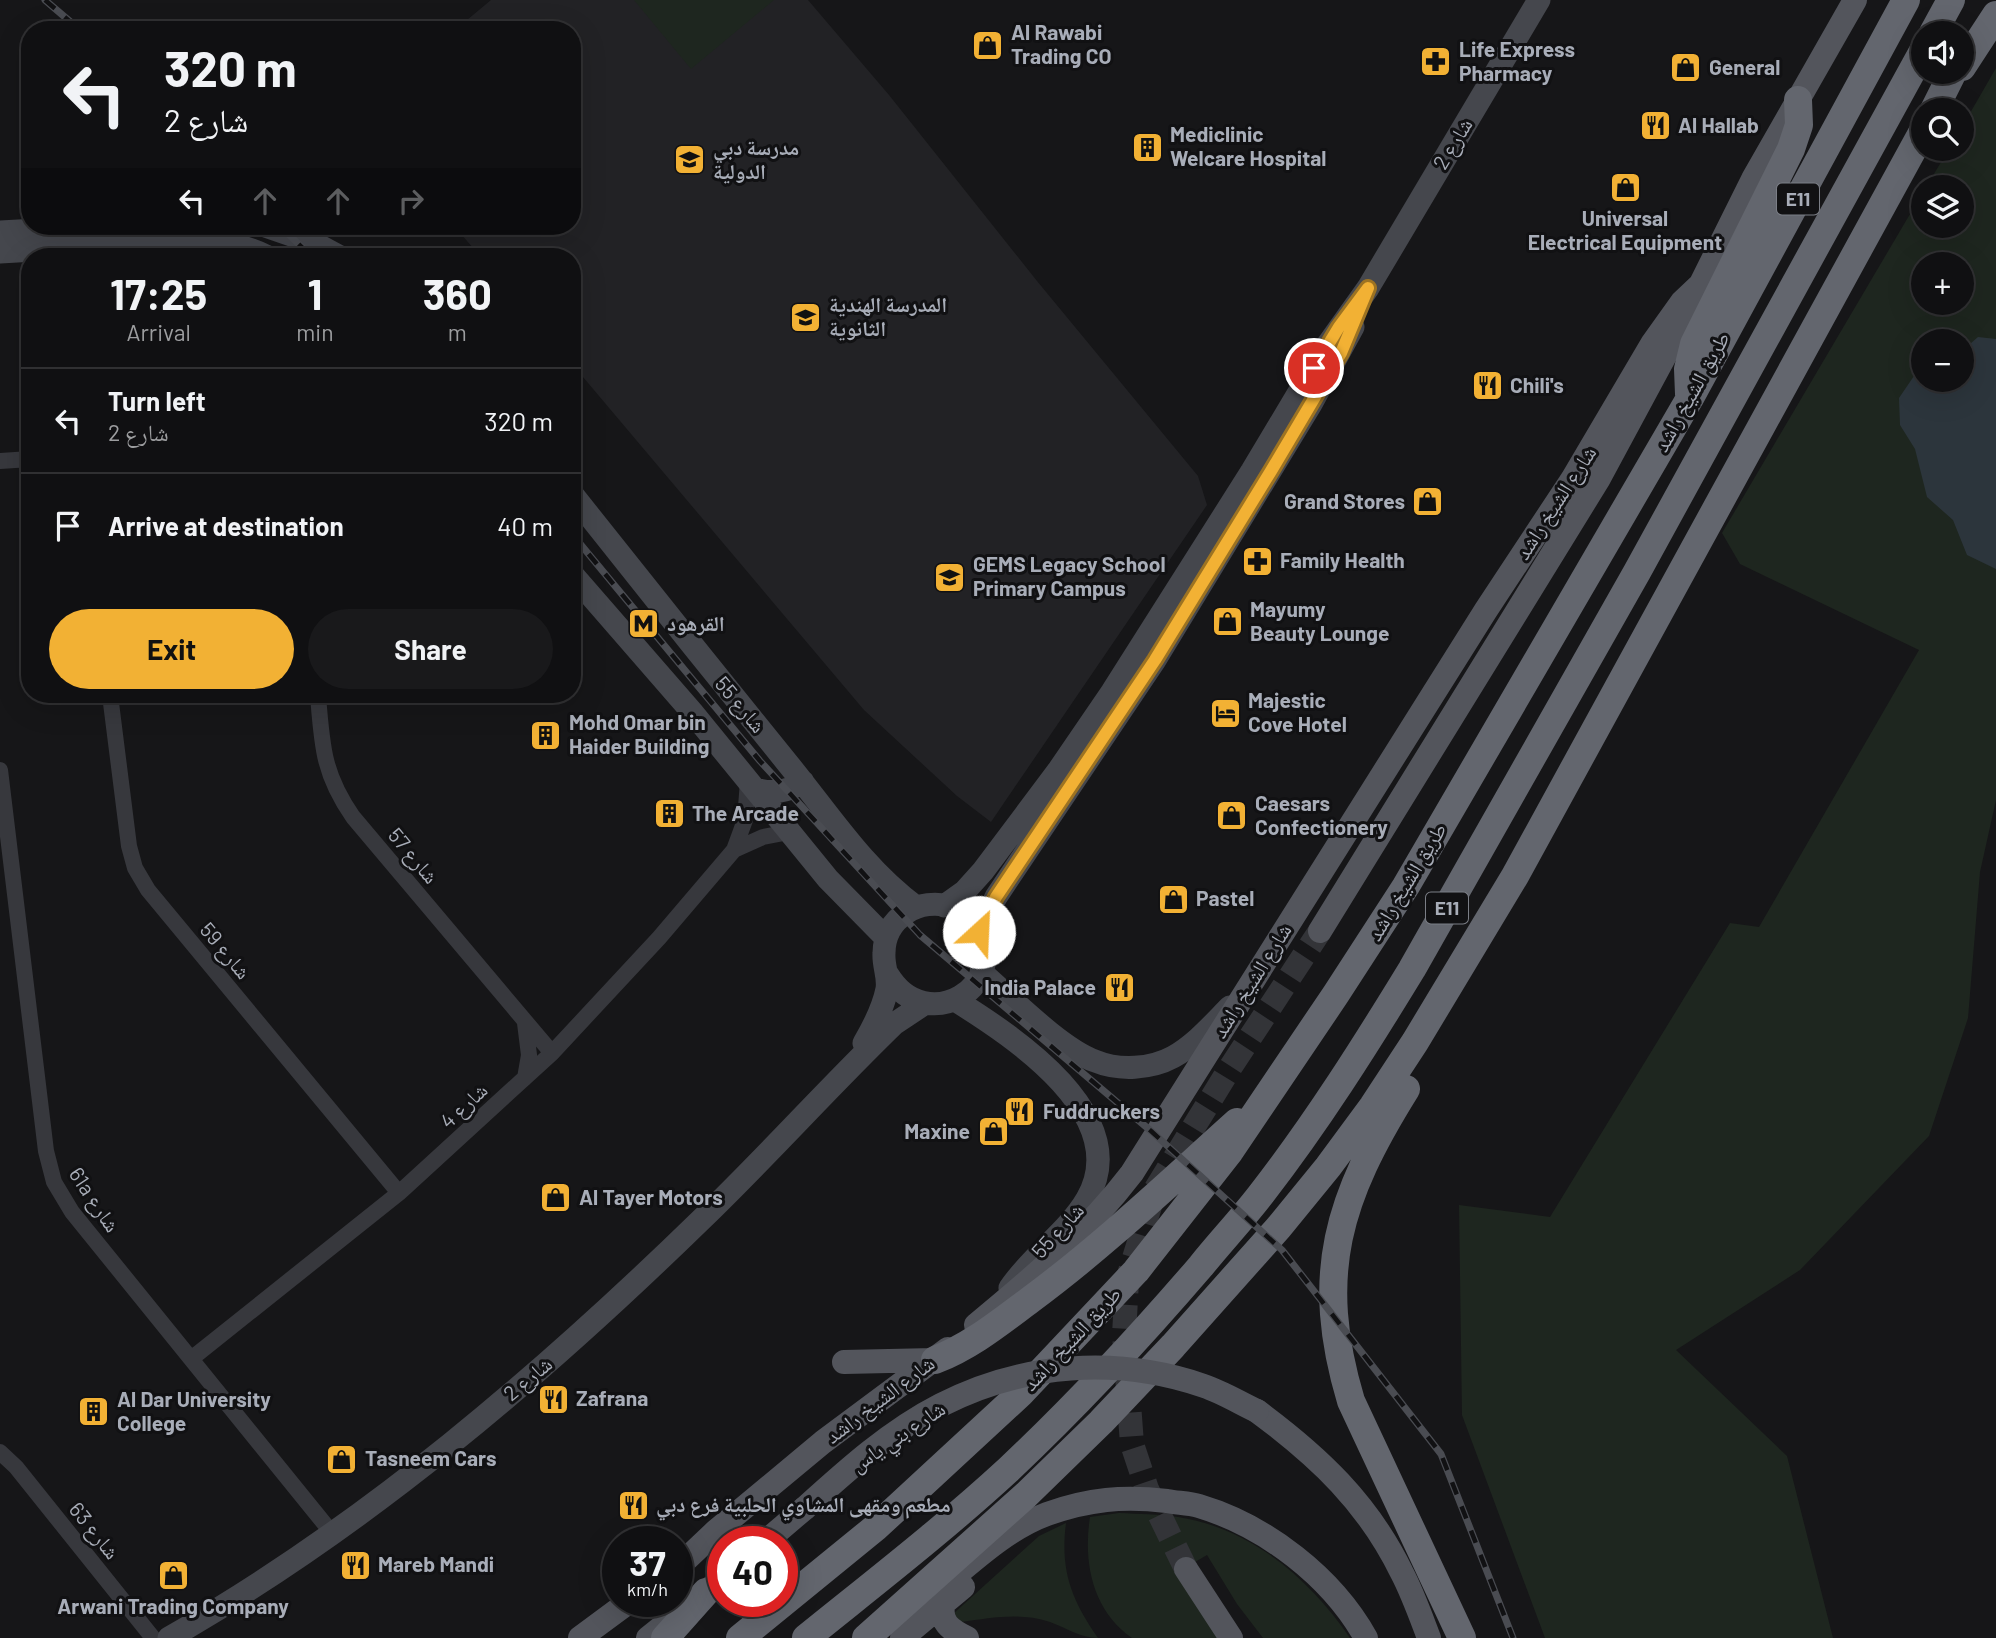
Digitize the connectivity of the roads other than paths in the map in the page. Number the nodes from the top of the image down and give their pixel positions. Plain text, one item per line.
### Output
1 (1539, 0) edge
2 (1855, 0) edge
3 (1906, 0) edge
4 (1951, 0) edge
5 (1988, 0) edge
6 (1996, 15) edge
7 (1940, 21) edge
8 (1974, 29) edge
9 (1974, 49) edge
10 (1911, 73) edge
11 (1798, 100) junction
12 (1911, 153) edge
13 (21, 231) edge
14 (0, 232) edge
15 (295, 235) edge
16 (62, 248) edge
17 (241, 248) edge
18 (322, 248) edge
19 (21, 251) edge
20 (0, 252) edge
21 (1701, 284) junction
22 (1368, 288) junction
23 (1690, 398) junction
24 (21, 460) edge
25 (0, 461) edge
26 (581, 505) edge
27 (581, 584) edge
28 (111, 703) edge
29 (319, 703) edge
30 (0, 771) edge
31 (803, 782) junction
32 (751, 785) junction
33 (789, 832) junction
34 (734, 850) junction
35 (1515, 876) junction
36 (944, 906) junction
37 (916, 907) junction
38 (979, 932) junction
39 (1320, 932) tunnel mouth
40 (886, 938) junction
41 (981, 972) junction
42 (888, 975) junction
43 (1454, 975) junction
44 (1240, 998) junction
45 (955, 1000) junction
46 (924, 1004) junction
47 (524, 1021) junction
48 (552, 1053) junction
49 (847, 1071) junction
50 (525, 1078) junction
51 (1272, 1090) junction
52 (399, 1193) junction
53 (1261, 1195) junction
54 (998, 1307) junction
55 (191, 1359) junction
56 (935, 1360) junction
57 (844, 1362) dead end
58 (0, 1452) edge
59 (1064, 1509) junction
60 (784, 1526) edge
61 (332, 1533) junction
62 (693, 1553) edge
63 (1186, 1569) tunnel mouth
64 (707, 1591) edge
65 (707, 1593) edge
66 (944, 1602) junction
67 (608, 1617) edge
68 (628, 1617) edge
69 (153, 1638) edge
70 (169, 1638) edge
71 (580, 1638) edge
72 (606, 1638) edge
73 (648, 1638) edge
74 (665, 1638) edge
75 (740, 1638) edge
76 (806, 1638) edge
77 (866, 1638) edge
78 (878, 1638) edge
79 (902, 1638) edge
80 (967, 1638) edge
81 (1231, 1638) edge
82 (1367, 1638) edge
83 (1429, 1638) edge
84 (1462, 1638) edge

1 - 22 street, شارع 2
2 - 11 main road
3 - 23 highway, طريق الشيخ راشد / E11
4 - 7 highway
5 - 8 highway
6 - 9 highway
10 - 53 highway, طريق الشيخ راشد / E11
11 - 21 main road
11 - 23 highway
12 - 35 highway
13 - 14 street
15 - 18 street
16 - 17 street
19 - 20 street
21 - 39 main road
21 - 44 main road, شارع الشيخ راشد
22 - 36 street, شارع 2
22 - 38 street, شارع 2
23 - 51 highway, طريق الشيخ راشد / E11
24 - 25 street
26 - 31 street, شارع 55
27 - 32 street, شارع 55
28 - 52 street, شارع 59
29 - 47 street, شارع 57
30 - 55 street, 61a شارع
31 - 32 street
31 - 37 street, شارع 55
32 - 33 street, شارع 55
32 - 34 street, شارع 4
33 - 34 street, شارع 4
33 - 40 street, شارع 55
34 - 48 street, شارع 4
35 - 43 highway
35 - 84 highway
36 - 37 street
36 - 38 street
37 - 40 street
38 - 41 street
40 - 42 street
41 - 44 street
41 - 45 street
42 - 46 street
42 - 49 street, شارع 2
43 - 53 highway
43 - 77 highway
44 - 54 main road, شارع الشيخ راشد
45 - 46 street
45 - 54 street, شارع 55
46 - 49 street, شارع 2
47 - 48 street, شارع 57
47 - 50 street
48 - 50 street, شارع 4
49 - 61 street, شارع 2
50 - 52 street, شارع 4
51 - 56 highway
51 - 75 highway, طريق الشيخ راشد / E11
52 - 55 street, شارع 4
53 - 76 highway, طريق الشيخ راشد / E11
54 - 56 main road, شارع الشيخ راشد
55 - 61 street, 61a شارع
56 - 57 main road
56 - 62 main road, شارع الشيخ راشد
58 - 69 street, شارع 63
59 - 66 main road
59 - 78 main road
59 - 82 main road
60 - 83 main road, شارع بني ياس, bridge
61 - 70 street, شارع 2
63 - 81 main road
64 - 73 main road
65 - 74 highway
66 - 79 main road
66 - 80 main road
67 - 71 main road
68 - 72 main road

